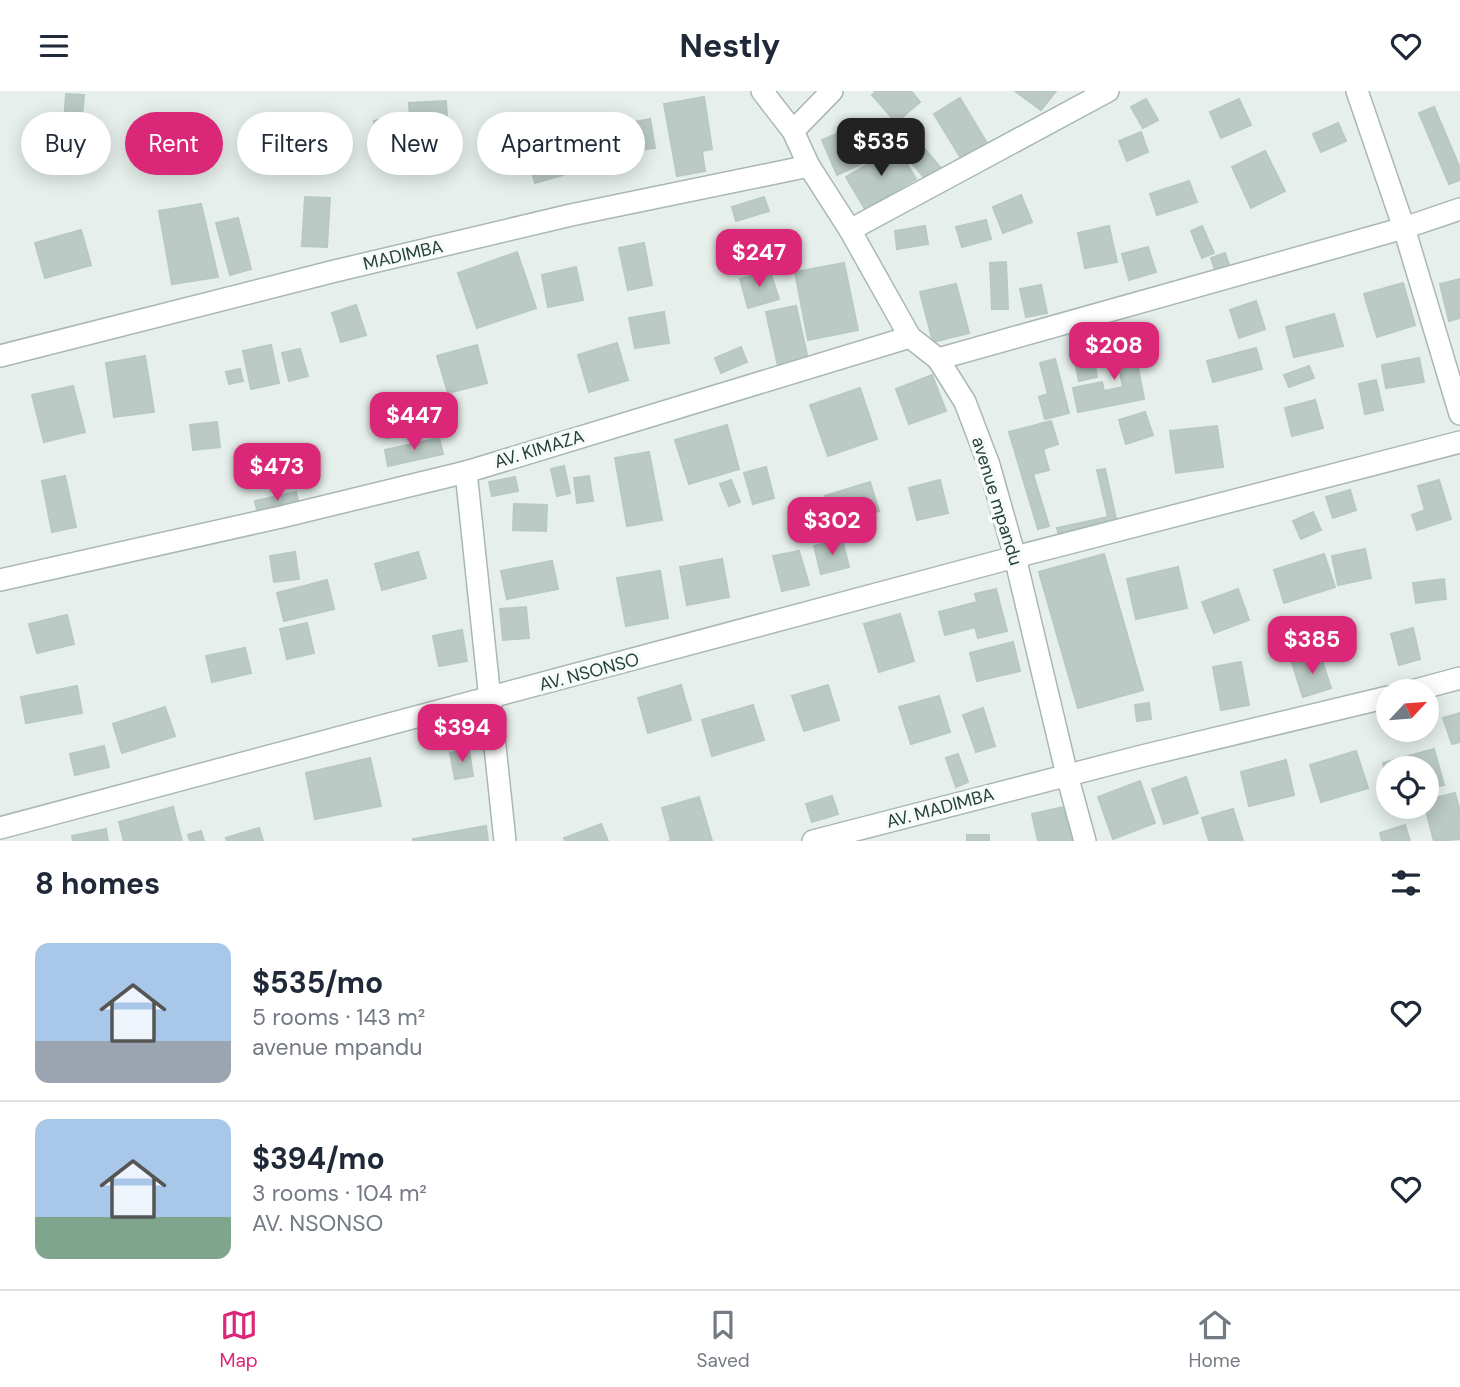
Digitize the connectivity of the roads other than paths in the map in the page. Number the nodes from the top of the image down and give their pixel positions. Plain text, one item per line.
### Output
1 (762, 91) edge
2 (832, 91) edge
3 (1108, 91) edge
4 (1357, 91) edge
5 (793, 131) junction
6 (809, 166) junction
7 (1460, 209) edge
8 (1404, 227) junction
9 (850, 230) junction
10 (910, 337) junction
11 (0, 356) edge
12 (938, 359) junction
13 (1460, 414) edge
14 (1460, 442) edge
15 (466, 472) junction
16 (1015, 557) junction
17 (0, 580) edge
18 (1460, 678) edge
19 (1439, 684) edge
20 (490, 699) junction
21 (1376, 700) edge
22 (1067, 775) junction
23 (0, 828) edge
24 (505, 841) edge
25 (813, 841) edge
26 (1085, 841) edge

1 - 5 street, avenue mpandu
2 - 5 street
3 - 9 street
4 - 8 street
5 - 6 street, avenue mpandu
6 - 9 street, avenue mpandu
6 - 11 street, MADIMBA
7 - 8 street
8 - 12 street
8 - 13 street
9 - 10 street, avenue mpandu
10 - 12 street, avenue mpandu
10 - 15 street, AV. KIMAZA
12 - 16 street, avenue mpandu
14 - 16 street, AV. NSONSO
15 - 17 street, AV. KIMAZA
15 - 20 street
16 - 20 street, AV. NSONSO
16 - 22 street, avenue mpandu
18 - 19 street
20 - 23 street, AV. NSONSO
20 - 24 street
21 - 22 street, AV. MADIMBA
22 - 25 street, AV. MADIMBA
22 - 26 street, avenue mpandu

